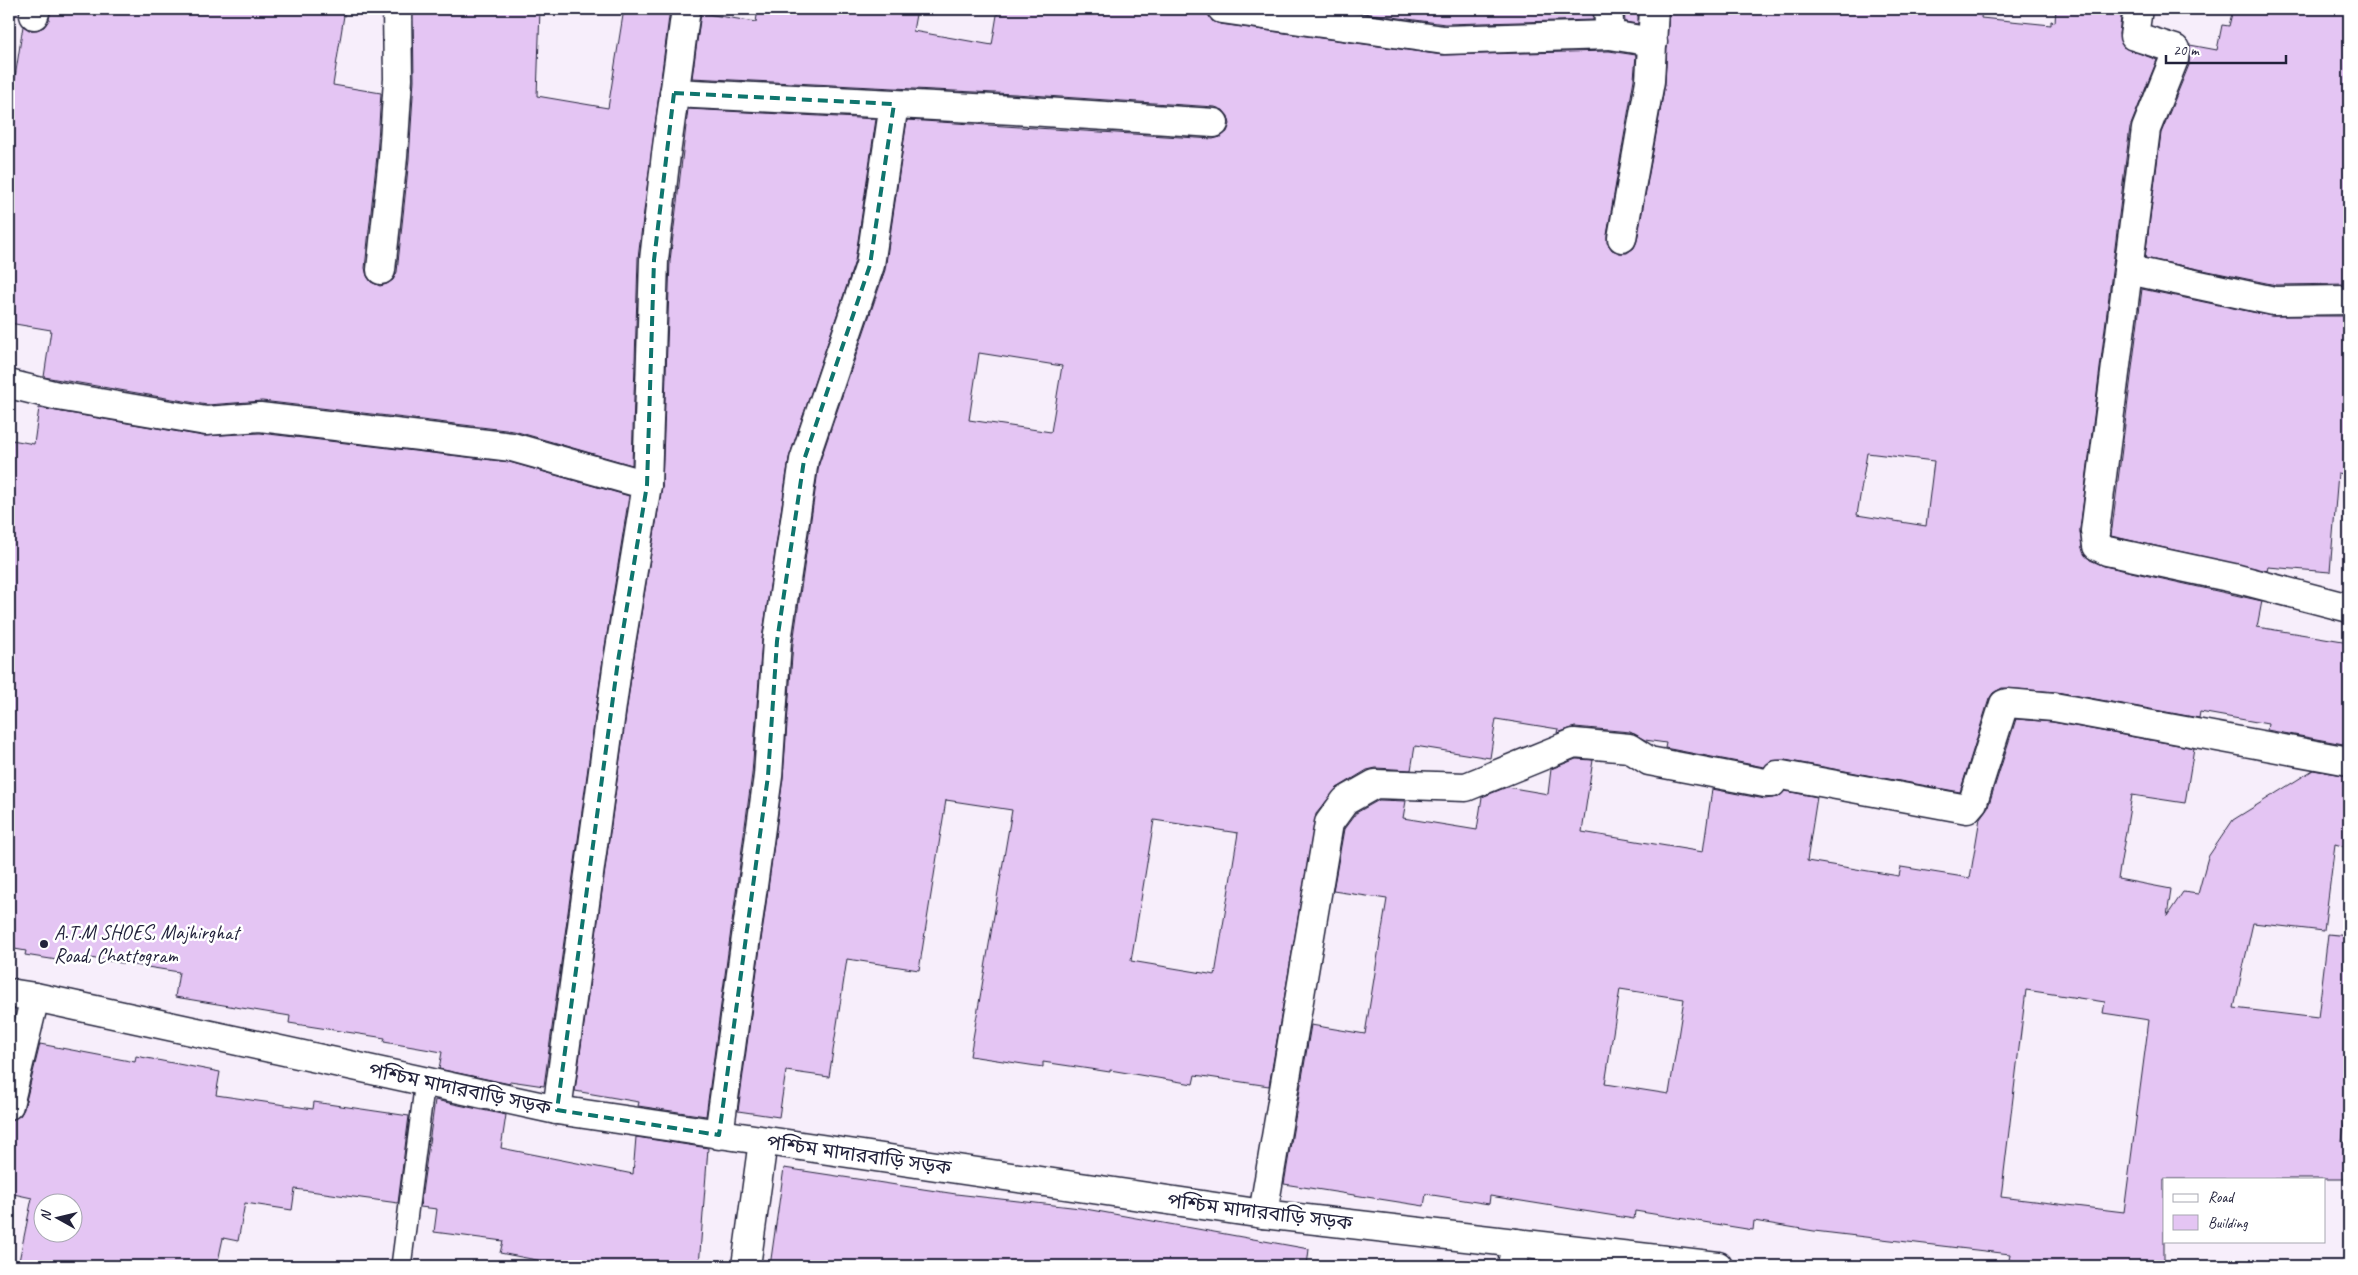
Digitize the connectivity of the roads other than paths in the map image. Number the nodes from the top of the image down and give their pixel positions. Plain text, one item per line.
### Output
1 (397, 9) edge
2 (686, 9) edge
3 (1222, 9) edge
4 (1654, 9) edge
5 (2138, 9) edge
6 (1609, 22) edge
7 (1652, 42) junction
8 (674, 93) junction
9 (894, 104) junction
10 (1214, 123) dead end
11 (1622, 238) dead end
12 (381, 270) dead end
13 (2129, 270) junction
14 (2349, 300) edge
15 (9, 384) edge
16 (647, 485) junction
17 (2349, 608) edge
18 (2349, 761) edge
19 (22, 995) edge
20 (425, 1081) junction
21 (9, 1105) edge
22 (558, 1110) junction
23 (720, 1135) junction
24 (763, 1141) junction
25 (1263, 1214) junction
26 (1514, 1255) edge
27 (401, 1266) edge
28 (746, 1266) edge
29 (1718, 1266) edge

1 - 12 street
2 - 8 street
3 - 6 street
4 - 7 street
5 - 13 street
6 - 7 street
7 - 11 street
8 - 9 street
8 - 16 street
9 - 10 street
9 - 23 street
13 - 14 street
13 - 17 street
15 - 16 street
16 - 22 street
18 - 25 street
19 - 20 street, পশ্চিম মাদারবাড়ি সড়ক
19 - 21 street
20 - 22 street, পশ্চিম মাদারবাড়ি সড়ক
20 - 27 lane
22 - 23 street, পশ্চিম মাদারবাড়ি সড়ক
23 - 24 street, পশ্চিম মাদারবাড়ি সড়ক
24 - 25 street, পশ্চিম মাদারবাড়ি সড়ক
24 - 28 street
25 - 26 street, পশ্চিম মাদারবাড়ি সড়ক
26 - 29 street, পশ্চিম মাদারবাড়ি সড়ক

